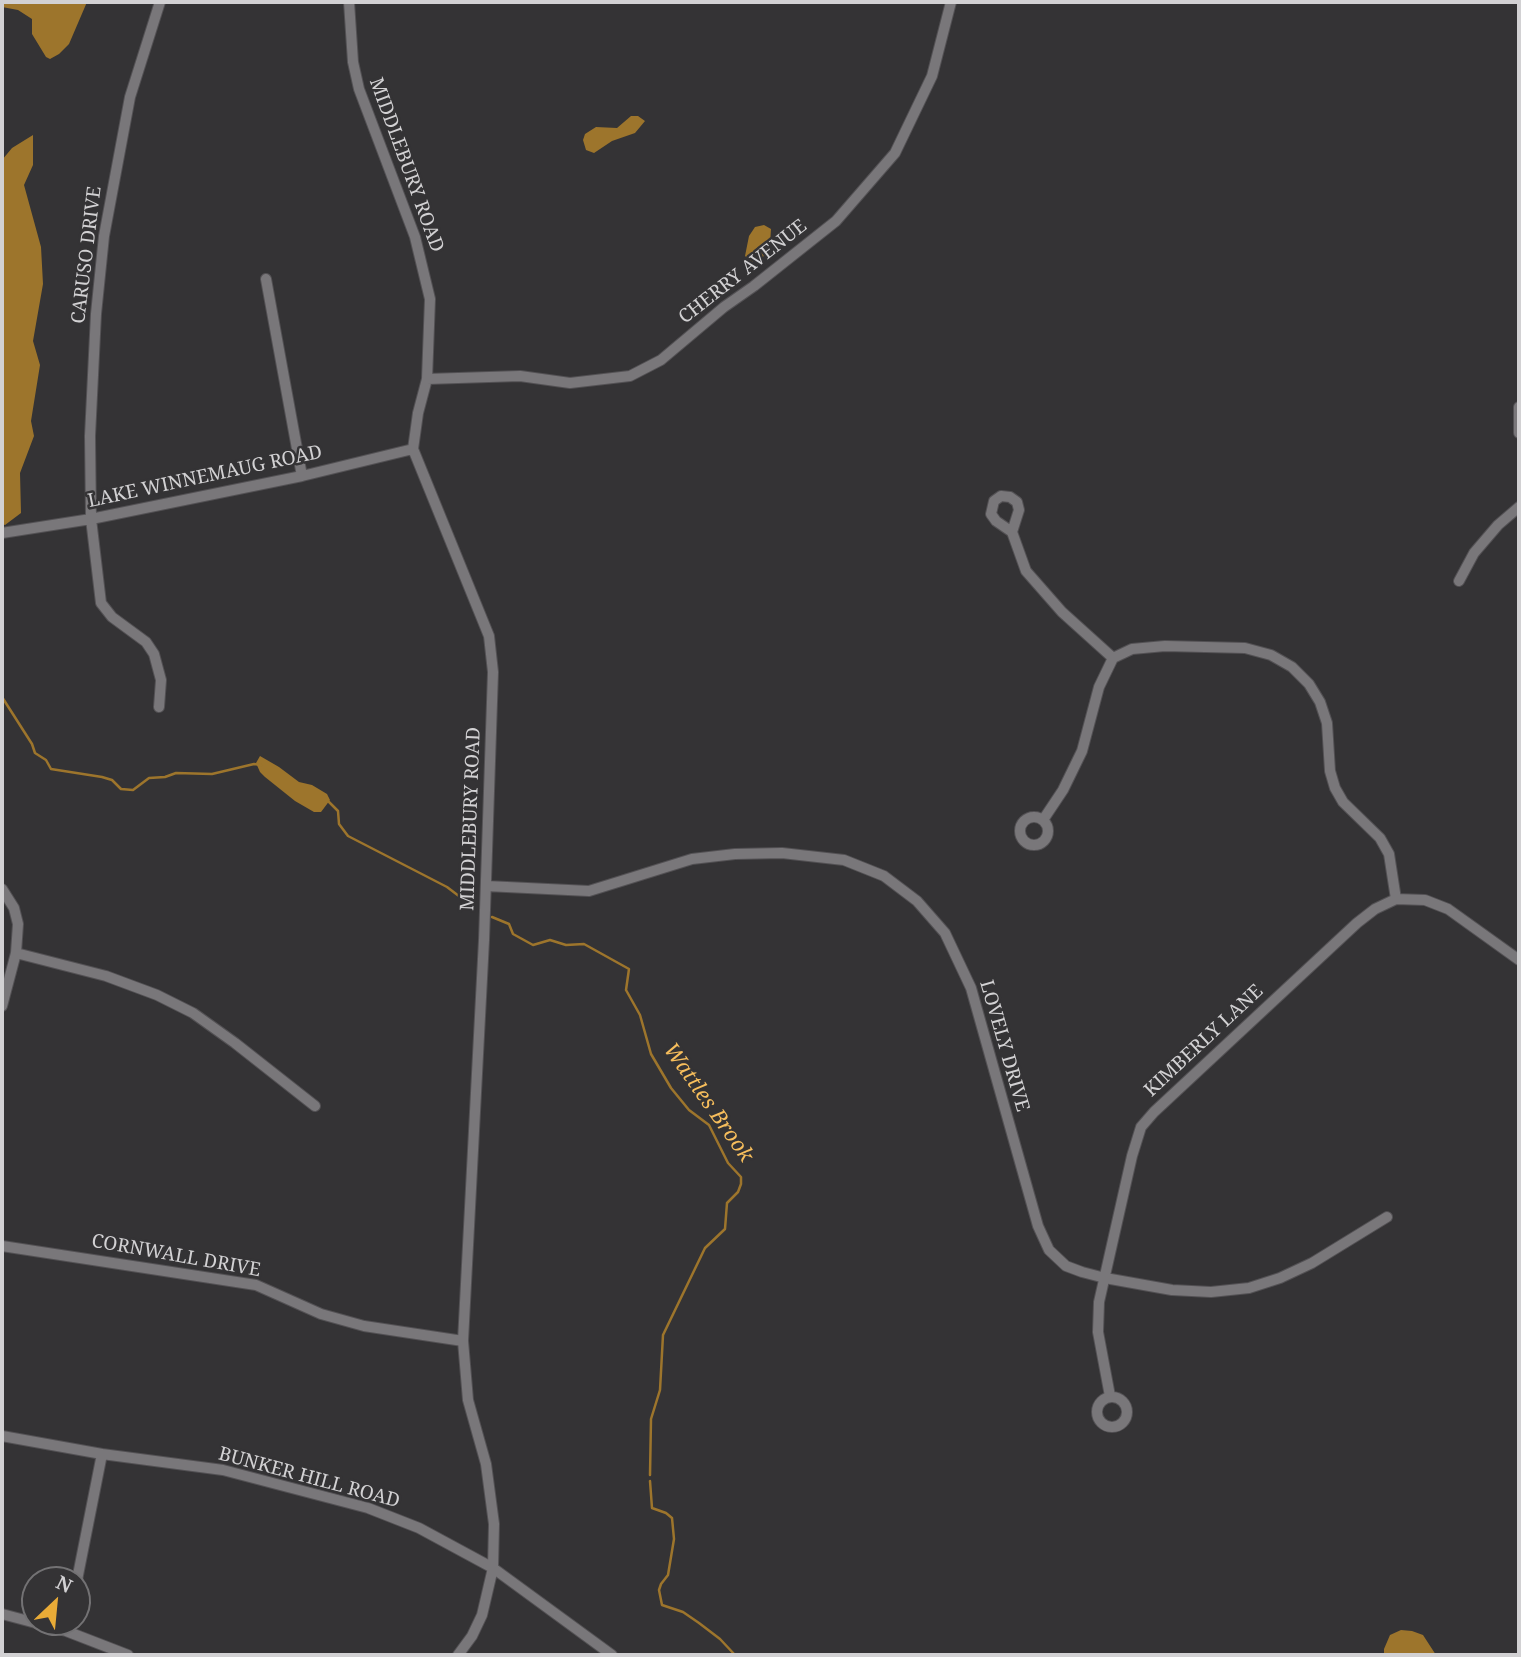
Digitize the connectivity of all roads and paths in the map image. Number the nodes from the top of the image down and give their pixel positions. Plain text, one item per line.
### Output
1 (160, 2) edge
2 (349, 2) edge
3 (950, 2) edge
4 (266, 279) dead end
5 (427, 379) junction
6 (1519, 407) edge
7 (1519, 433) edge
8 (413, 449) junction
9 (302, 476) junction
10 (1519, 507) edge
11 (91, 519) junction
12 (1012, 532) dead end
13 (2, 533) edge
14 (1460, 581) dead end
15 (1113, 658) junction
16 (159, 707) dead end
17 (1043, 820) dead end
18 (486, 886) junction
19 (2, 889) edge
20 (1396, 899) junction
21 (16, 953) junction
22 (1519, 960) edge
23 (2, 1006) edge
24 (315, 1106) dead end
25 (1388, 1217) dead end
26 (2, 1247) edge
27 (1105, 1278) junction
28 (463, 1340) junction
29 (1110, 1396) dead end
30 (2, 1436) edge
31 (102, 1454) junction
32 (80, 1566) edge
33 (493, 1568) junction
34 (2, 1614) edge
35 (21, 1618) edge
36 (88, 1636) edge
37 (128, 1655) edge
38 (458, 1655) edge
39 (612, 1655) edge

1 - 11 street, CARUSO DRIVE
2 - 5 street, MIDDLEBURY ROAD
3 - 5 street, CHERRY AVENUE
4 - 9 street
5 - 8 street, MIDDLEBURY ROAD
6 - 7 street
8 - 9 street, LAKE WINNEMAUG ROAD
8 - 18 street, MIDDLEBURY ROAD
9 - 11 street, LAKE WINNEMAUG ROAD
10 - 14 street
11 - 13 street, LAKE WINNEMAUG ROAD
11 - 16 street, CARUSO DRIVE
12 - 15 street
15 - 17 street
15 - 20 street
18 - 27 street, LOVELY DRIVE
18 - 28 street, MIDDLEBURY ROAD
19 - 21 street
20 - 22 street
20 - 27 street, KIMBERLY LANE
21 - 23 street
21 - 24 street
25 - 27 street, LOVELY DRIVE
26 - 28 street, CORNWALL DRIVE
27 - 29 street, KIMBERLY LANE
28 - 33 street, MIDDLEBURY ROAD
30 - 31 street, BUNKER HILL ROAD
31 - 32 street
31 - 33 street, BUNKER HILL ROAD
33 - 38 street, MIDDLEBURY ROAD
33 - 39 street, BUNKER HILL ROAD
34 - 35 street
36 - 37 street

